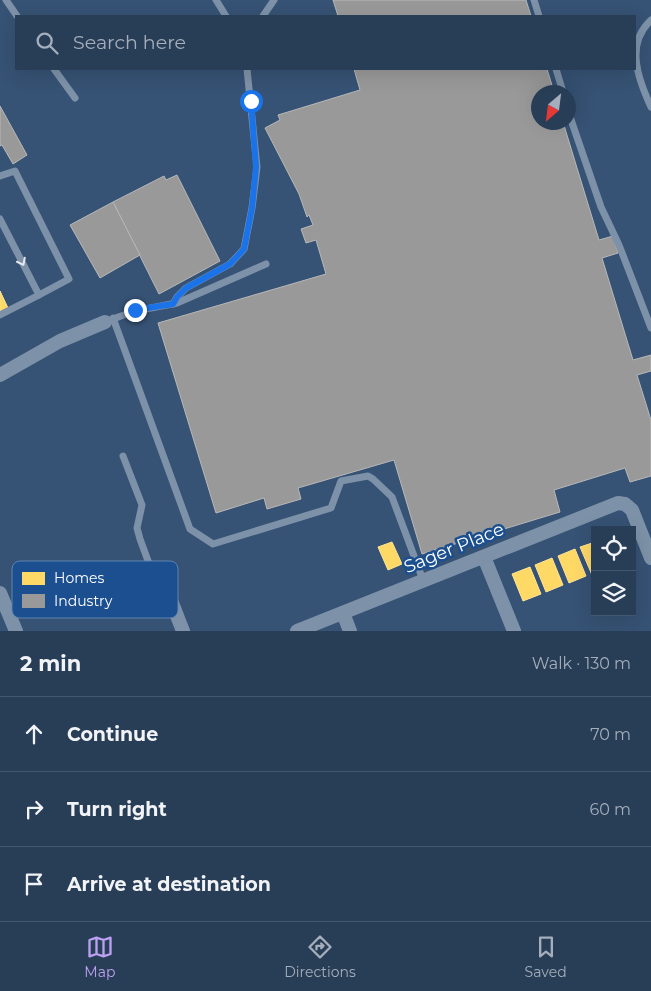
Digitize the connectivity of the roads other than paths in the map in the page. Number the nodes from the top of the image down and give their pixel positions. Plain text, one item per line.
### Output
1 (6, 0) edge
2 (216, 0) edge
3 (274, 0) edge
4 (534, 0) edge
5 (17, 15) edge
6 (225, 15) edge
7 (264, 15) edge
8 (540, 15) edge
9 (651, 20) edge
10 (55, 70) edge
11 (247, 70) edge
12 (556, 70) edge
13 (561, 85) edge
14 (75, 98) dead end
15 (651, 107) edge
16 (575, 130) edge
17 (0, 176) edge
18 (0, 219) edge
19 (266, 264) dead end
20 (39, 295) junction
21 (173, 304) junction
22 (0, 315) edge
23 (109, 320) junction
24 (651, 328) edge
25 (0, 375) edge
26 (123, 456) dead end
27 (484, 557) junction
28 (651, 558) edge
29 (148, 561) edge
30 (423, 580) junction
31 (0, 593) edge
32 (342, 613) junction
33 (178, 618) edge
34 (16, 631) edge
35 (183, 631) edge
36 (297, 631) edge
37 (350, 631) edge
38 (514, 631) edge

1 - 5 lane
2 - 6 lane
3 - 7 lane
4 - 8 lane
9 - 15 lane
10 - 14 lane
11 - 21 lane
12 - 13 lane
16 - 24 lane
17 - 20 lane
18 -> 20 lane
19 - 21 lane
20 - 22 lane
21 - 23 lane
23 - 25 street
23 - 30 lane
26 - 29 lane
27 - 28 street, Sager Place
27 - 30 street, Sager Place
27 - 38 street
30 - 32 street, Sager Place
31 - 34 street
32 - 36 street, Sager Place
32 - 37 street
33 - 35 street

